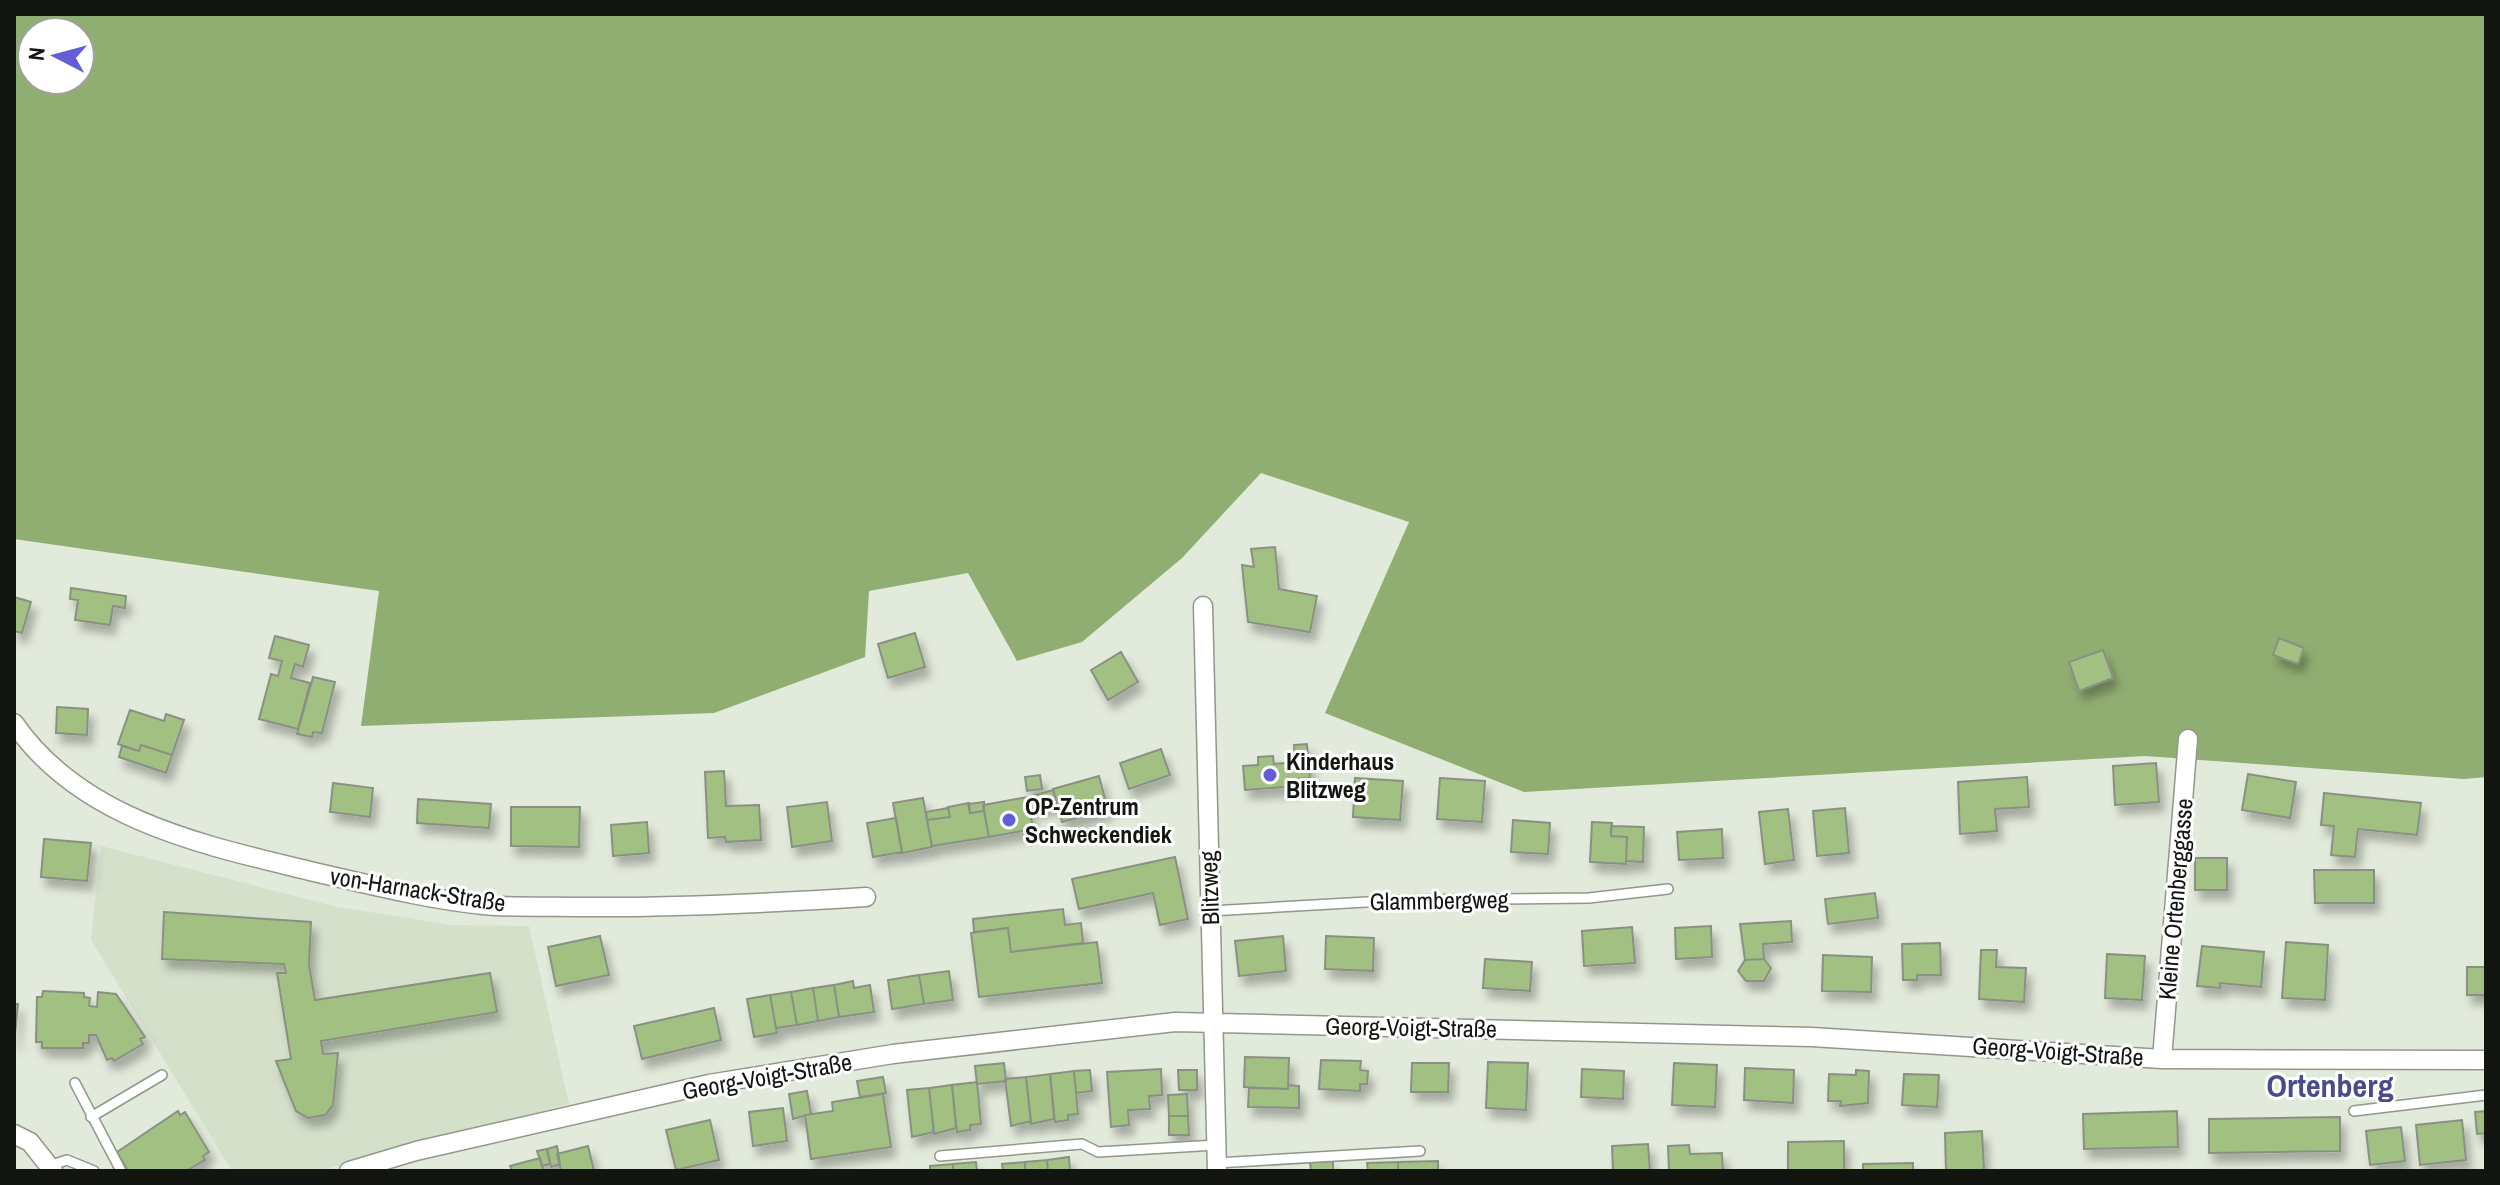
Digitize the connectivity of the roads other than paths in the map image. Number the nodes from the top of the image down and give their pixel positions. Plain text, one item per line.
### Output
1 (1203, 606) dead end
2 (14, 723) edge
3 (2188, 739) dead end
4 (1668, 889) dead end
5 (866, 897) dead end
6 (1210, 911) junction
7 (1214, 1022) junction
8 (2162, 1059) junction
9 (2486, 1060) edge
10 (162, 1075) dead end
11 (75, 1083) dead end
12 (2486, 1095) edge
13 (2354, 1111) dead end
14 (91, 1117) junction
15 (14, 1134) edge
16 (1420, 1151) dead end
17 (940, 1156) dead end
18 (1217, 1159) edge
19 (51, 1168) edge
20 (94, 1171) edge
21 (121, 1171) edge
22 (349, 1171) edge

1 - 6 street, Blitzweg
2 - 5 street, von-Harnack-Straße
3 - 8 street, Kleine Ortenberggasse
4 - 6 lane, Glammbergweg
6 - 7 street, Blitzweg
7 - 8 street, Georg-Voigt-Straße
7 - 18 street, Blitzweg
7 - 22 street, Georg-Voigt-Straße
8 - 9 street, Georg-Voigt-Straße
10 - 14 lane
11 - 14 lane
12 - 13 lane
14 - 21 lane
15 - 19 street
16 - 18 lane
17 - 18 lane
19 - 20 lane

